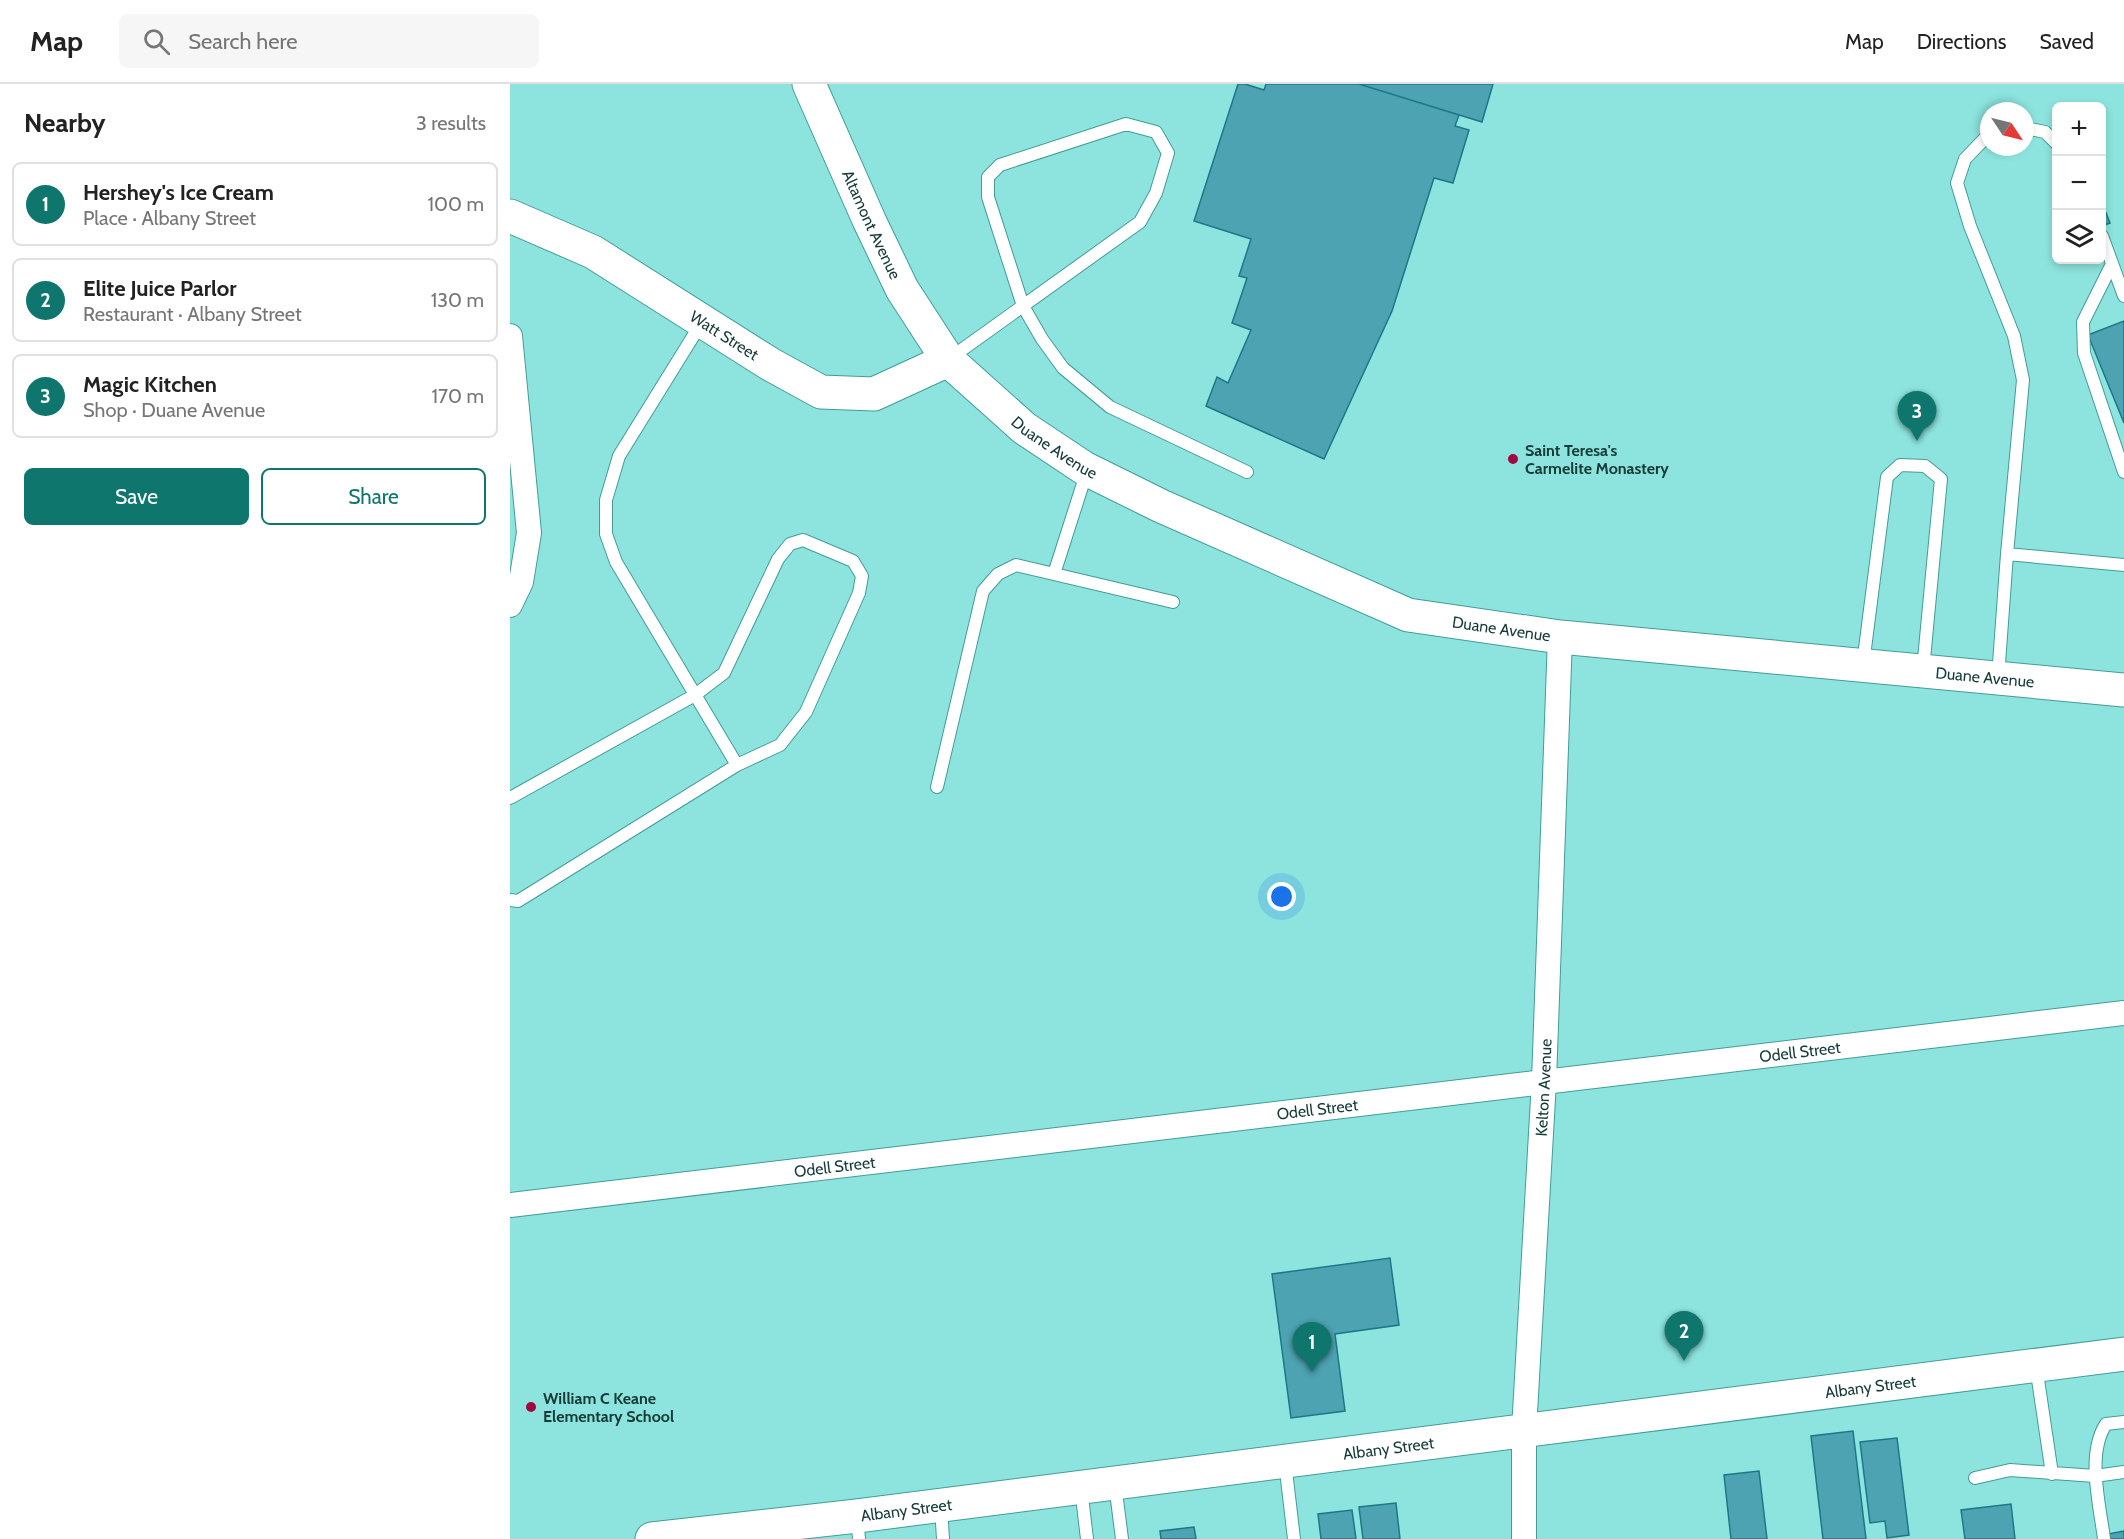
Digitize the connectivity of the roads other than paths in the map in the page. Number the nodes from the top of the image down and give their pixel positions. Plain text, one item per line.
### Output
1 (809, 84) edge
2 (2034, 130) edge
3 (2052, 139) edge
4 (1980, 143) edge
5 (510, 216) edge
6 (2106, 247) edge
7 (2112, 264) junction
8 (2124, 296) edge
9 (1023, 306) junction
10 (702, 321) junction
11 (510, 336) edge
12 (948, 360) junction
13 (1088, 470) junction
14 (1247, 472) dead end
15 (2124, 472) edge
16 (2007, 554) junction
17 (2124, 566) edge
18 (1054, 574) junction
19 (1173, 602) dead end
20 (510, 605) edge
21 (1560, 636) junction
22 (1863, 665) junction
23 (1923, 671) junction
24 (1998, 678) junction
25 (2124, 690) edge
26 (694, 695) junction
27 (737, 765) junction
28 (937, 787) dead end
29 (510, 798) edge
30 (510, 900) edge
31 (2124, 1012) edge
32 (1544, 1081) junction
33 (510, 1205) edge
34 (2124, 1354) edge
35 (2036, 1365) junction
36 (2124, 1422) edge
37 (1524, 1430) junction
38 (1285, 1461) junction
39 (2124, 1472) edge
40 (2052, 1474) junction
41 (2095, 1476) junction
42 (1975, 1478) dead end
43 (1115, 1483) junction
44 (1081, 1487) junction
45 (941, 1505) junction
46 (858, 1527) edge
47 (768, 1533) edge
48 (652, 1539) edge
49 (944, 1539) edge
50 (1087, 1539) edge
51 (1122, 1539) edge
52 (1294, 1539) edge
53 (1524, 1539) edge
54 (2104, 1539) edge

1 - 12 street, Altamont Avenue
2 - 3 lane
4 - 16 lane
5 - 10 street, Watt Street
6 - 7 lane
7 - 8 lane
7 - 15 lane
9 - 9 lane
9 - 12 lane
9 - 14 lane
10 - 12 street, Watt Street
10 - 26 lane
11 - 20 street
12 - 13 street, Duane Avenue
13 - 18 lane
13 - 21 street, Duane Avenue
16 - 17 lane
16 - 24 lane
18 - 19 lane
18 - 28 lane
21 - 22 street, Duane Avenue
21 - 32 street, Kelton Avenue
22 - 23 street, Duane Avenue
22 - 23 lane
23 - 24 street, Duane Avenue
24 - 25 street, Duane Avenue
26 - 27 lane
26 - 27 lane
26 - 29 lane
27 - 30 lane
31 - 32 street, Odell Street
32 - 33 street, Odell Street
32 - 37 street, Kelton Avenue
34 - 35 street, Albany Street
35 - 37 street, Albany Street
35 - 40 lane
36 - 41 lane
37 - 38 street, Albany Street
37 - 53 street, Kelton Avenue
38 - 43 street, Albany Street
38 - 52 lane
39 - 41 lane
40 - 41 lane
40 - 42 lane
41 - 54 lane
43 - 44 street, Albany Street
43 - 51 lane
44 - 45 street, Albany Street
44 - 50 lane
45 - 46 street, Albany Street
45 - 49 lane
46 - 47 street, Albany Street
47 - 48 street, Albany Street

